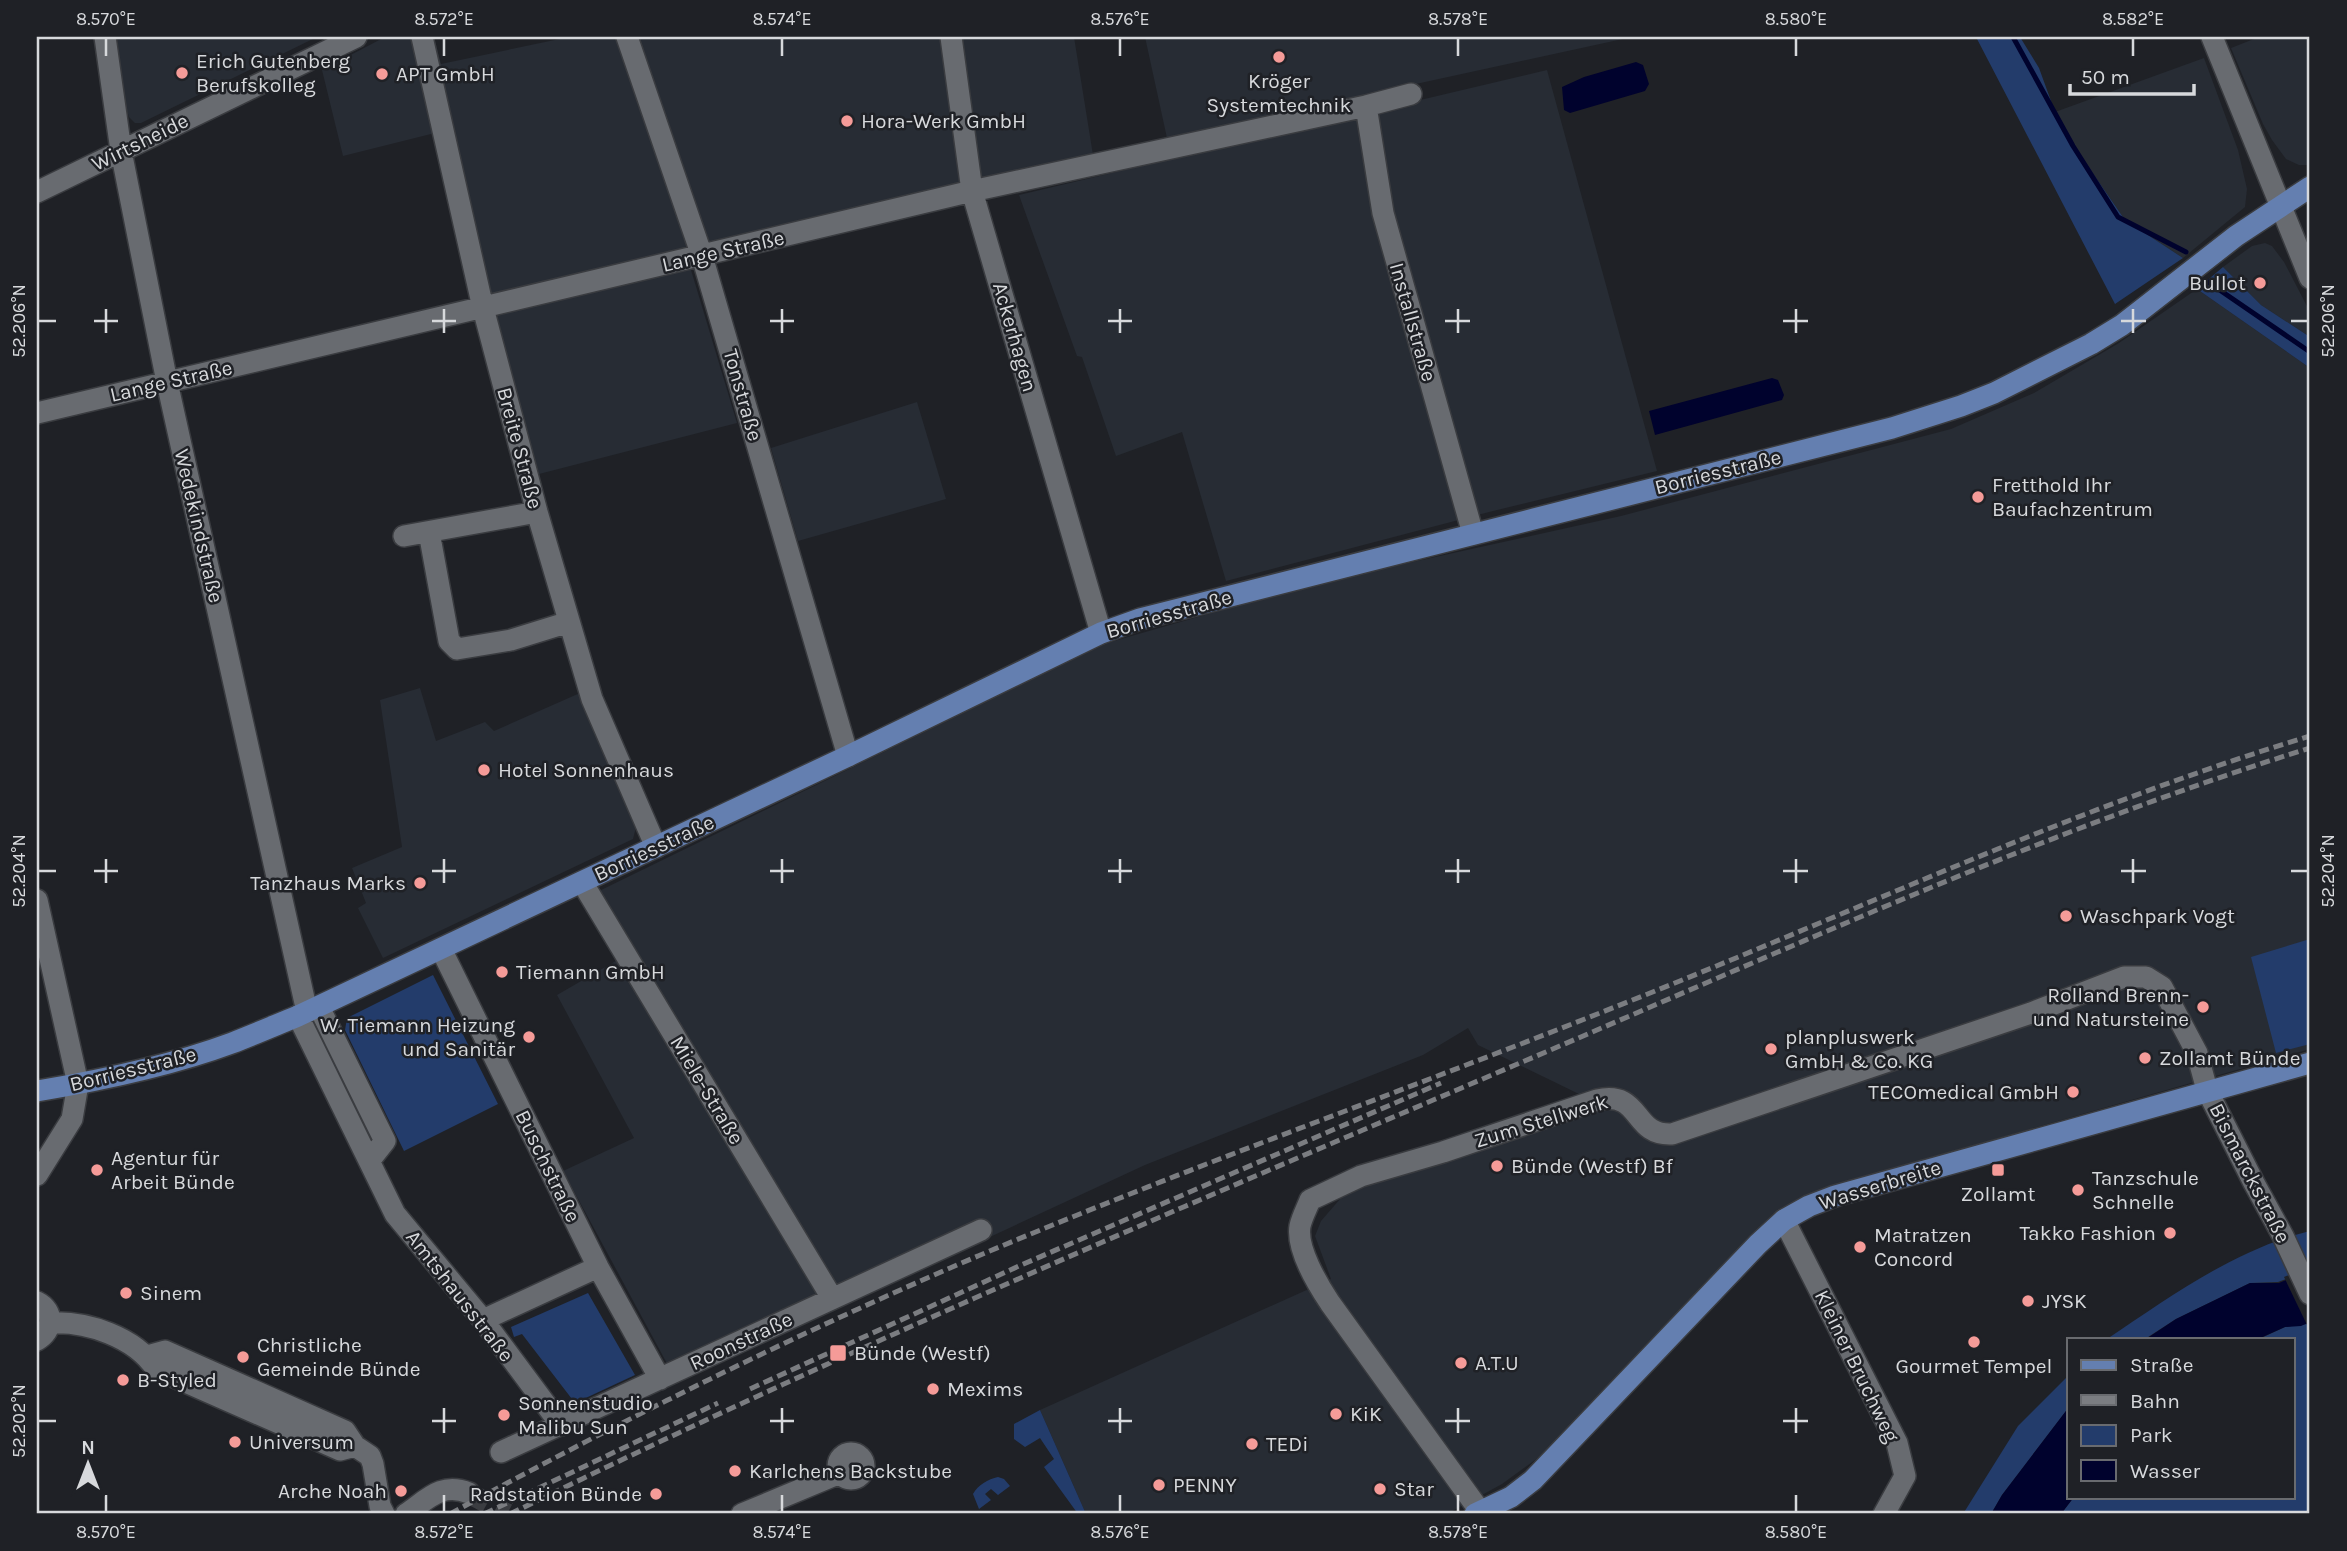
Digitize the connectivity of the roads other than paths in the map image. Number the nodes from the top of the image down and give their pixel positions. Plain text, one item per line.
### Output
1 (105, 37) edge
2 (356, 37) edge
3 (422, 37) edge
4 (627, 37) edge
5 (951, 37) edge
6 (2212, 37) edge
7 (1410, 94) dead end
8 (1366, 106) junction
9 (121, 151) junction
10 (2310, 187) edge
11 (972, 191) junction
12 (37, 192) edge
13 (2281, 206) junction
14 (702, 256) junction
15 (2310, 278) edge
16 (483, 308) junction
17 (167, 382) junction
18 (37, 413) edge
19 (537, 512) junction
20 (429, 532) junction
21 (1473, 534) junction
22 (404, 536) dead end
23 (569, 622) junction
24 (1101, 633) junction
25 (848, 756) junction
26 (656, 847) junction
27 (582, 882) junction
28 (37, 900) edge
29 (441, 949) junction
30 (308, 1011) junction
31 (2310, 1063) edge
32 (78, 1084) junction
33 (2207, 1090) junction
34 (37, 1091) edge
35 (37, 1175) edge
36 (1784, 1220) junction
37 (981, 1230) dead end
38 (598, 1267) junction
39 (2310, 1294) edge
40 (832, 1298) junction
41 (37, 1302) edge
42 (483, 1320) junction
43 (50, 1322) junction
44 (37, 1340) edge
45 (660, 1379) junction
46 (561, 1425) junction
47 (502, 1452) dead end
48 (840, 1473) dead end
49 (469, 1493) tunnel mouth
50 (1479, 1513) edge
51 (384, 1514) edge
52 (406, 1514) edge
53 (742, 1514) edge
54 (1884, 1514) edge

1 - 9 street, Wedekindstraße
2 - 9 street, Wirtsheide
3 - 16 street, Breite Straße
4 - 14 street, Tonstraße
5 - 11 street, Ackerhagen
6 - 13 street
7 - 8 street, Lange Straße
8 - 11 street, Lange Straße
8 - 21 street, Installstraße
9 - 12 street, Wirtsheide
9 - 17 street, Wedekindstraße
10 - 13 main road, Borriesstraße
11 - 14 street, Lange Straße
11 - 24 street, Ackerhagen
13 - 15 street
13 - 21 main road, Borriesstraße
14 - 16 street, Lange Straße
14 - 25 street, Tonstraße
16 - 17 street, Lange Straße
16 - 19 street, Breite Straße
17 - 18 street, Lange Straße
17 - 30 street, Wedekindstraße
19 - 20 street
19 - 23 street, Breite Straße
20 - 22 street
20 - 23 street
21 - 24 main road, Borriesstraße
23 - 26 street, Breite Straße
24 - 25 main road, Borriesstraße
25 - 26 main road, Borriesstraße
26 - 27 main road, Borriesstraße
27 - 29 main road, Borriesstraße
27 - 40 street, Miele-Straße
28 - 32 street
29 - 30 main road, Borriesstraße
29 - 38 street, Buschstraße
30 - 32 main road, Borriesstraße
30 - 42 street, Amtshausstraße
31 - 33 main road, Wasserbreite
32 - 34 main road, Borriesstraße
32 - 35 street
33 - 36 main road, Wasserbreite
33 - 39 street, Bismarckstraße
33 - 50 street, Zum Stellwerk
36 - 50 main road, Wasserbreite
36 - 54 street, Kleiner Bruchweg
37 - 40 street, Roonstraße
38 - 42 street
38 - 45 street, Buschstraße
40 - 45 street, Roonstraße
41 - 43 street
42 - 46 street, Amtshausstraße
43 - 44 street
43 - 51 street
45 - 46 street, Roonstraße
46 - 47 street, Roonstraße
48 - 53 street
49 - 52 street

